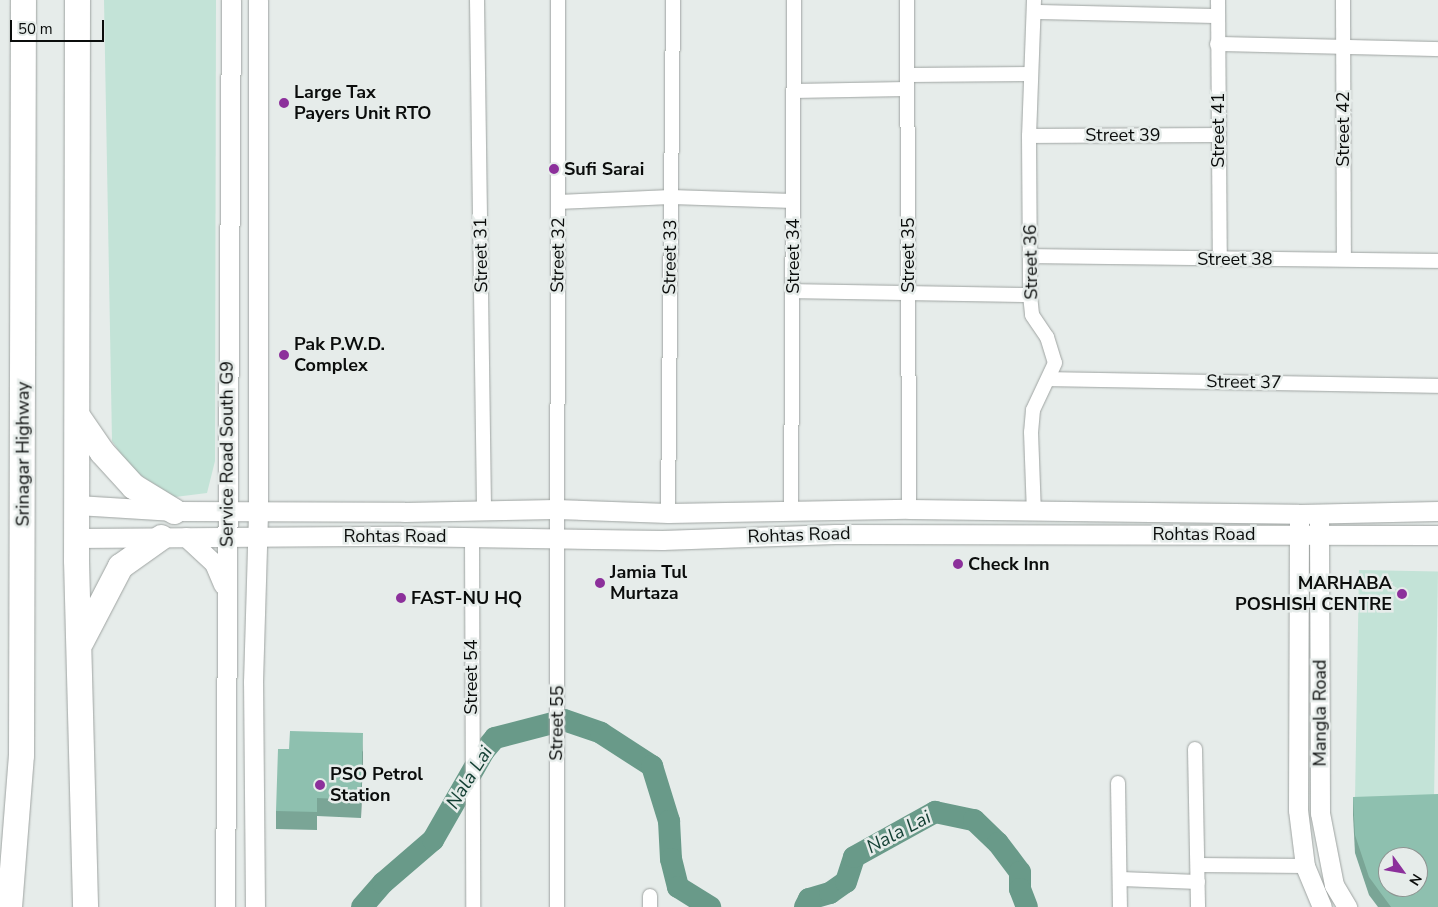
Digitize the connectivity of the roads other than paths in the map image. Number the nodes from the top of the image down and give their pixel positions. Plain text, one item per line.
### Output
1 (23, 0) edge
2 (77, 0) edge
3 (231, 0) edge
4 (258, 0) edge
5 (477, 0) edge
6 (558, 0) edge
7 (673, 0) edge
8 (794, 0) edge
9 (907, 0) edge
10 (1218, 0) edge
11 (1343, 0) edge
12 (1034, 6) edge
13 (1218, 16) junction
14 (1218, 44) junction
15 (1343, 46) junction
16 (1438, 49) edge
17 (1031, 74) junction
18 (909, 75) junction
19 (907, 89) junction
20 (793, 91) junction
21 (1218, 134) junction
22 (1029, 136) junction
23 (671, 197) junction
24 (793, 201) junction
25 (558, 202) junction
26 (1031, 256) junction
27 (1344, 258) junction
28 (1220, 259) junction
29 (1438, 261) edge
30 (793, 291) junction
31 (908, 293) junction
32 (1030, 295) junction
33 (1050, 379) junction
34 (1438, 386) edge
35 (78, 417) junction
36 (77, 505) junction
37 (556, 509) junction
38 (909, 509) junction
39 (174, 510) junction
40 (226, 510) junction
41 (258, 510) junction
42 (484, 510) junction
43 (1438, 511) edge
44 (404, 512) junction
45 (792, 512) junction
46 (668, 513) junction
47 (1034, 513) junction
48 (1298, 514) junction
49 (1319, 514) junction
50 (1310, 534) junction
51 (1438, 535) edge
52 (400, 536) junction
53 (161, 537) junction
54 (186, 537) junction
55 (225, 537) junction
56 (256, 537) junction
57 (472, 537) junction
58 (76, 538) junction
59 (557, 539) junction
60 (226, 598) junction
61 (80, 644) junction
62 (1195, 749) dead end
63 (1118, 783) dead end
64 (1198, 864) junction
65 (1305, 866) junction
66 (1121, 879) junction
67 (1198, 882) junction
68 (225, 900) edge
69 (255, 903) edge
70 (9, 907) edge
71 (85, 907) edge
72 (473, 907) edge
73 (557, 907) edge
74 (1120, 907) edge
75 (1198, 907) edge
76 (1322, 907) edge
77 (1347, 907) edge

1 - 70 highway, Srinagar Highway
2 - 35 highway
3 - 40 main road, Service Road South G9
4 - 41 main road, Service Road South G9
5 - 42 street, Street 31
6 - 25 street, Street 32
7 - 23 street, Street 33
8 - 20 street, Street 34
9 - 18 street, Street 35
10 - 13 street, Street 41
11 - 15 street, Street 42
12 - 13 street
12 - 17 street, Street 36
13 - 14 street, Street 41
14 - 15 street
14 - 21 street, Street 41
15 - 16 street
15 - 27 street, Street 42
17 - 18 street
17 - 22 street, Street 36
18 - 19 street, Street 35
19 - 20 street
19 - 31 street, Street 35
20 - 24 street, Street 34
21 - 22 street, Street 39
21 - 28 street, Street 41
22 - 26 street, Street 36
23 - 24 street
23 - 25 street
23 - 46 street, Street 33
24 - 30 street, Street 34
25 - 37 street, Street 32
26 - 28 street, Street 38
26 - 32 street, Street 36
27 - 28 street, Street 38
27 - 29 street, Street 38
30 - 31 street
30 - 45 street, Street 34
31 - 32 street
31 - 38 street, Street 35
32 - 33 street, Street 36
33 - 34 street, Street 37
33 - 47 street, Street 36
35 - 36 highway
35 - 39 highway
36 - 39 main road, Rohtas Road
36 - 58 highway
37 - 42 main road, Rohtas Road
37 - 46 main road, Rohtas Road
37 - 59 street, Street 32
38 - 45 main road, Rohtas Road
38 - 47 main road, Rohtas Road
39 - 40 main road, Rohtas Road
40 - 41 main road, Rohtas Road
40 - 55 main road, Service Road South G9
41 - 44 main road, Rohtas Road
41 - 56 main road, Service Road South G9
42 - 44 main road, Rohtas Road
43 - 49 main road, Rohtas Road
44 - 52 main road
45 - 46 main road, Rohtas Road
47 - 48 main road, Rohtas Road
48 - 49 main road, Rohtas Road
48 - 50 main road, Mangla Road
49 - 50 main road, Mangla Road
50 - 51 main road, Rohtas Road
50 - 59 main road, Rohtas Road
50 - 65 main road, Mangla Road
50 - 77 main road, Mangla Road
52 - 56 main road, Rohtas Road
52 - 57 main road, Rohtas Road
53 - 54 main road, Rohtas Road
53 - 58 main road, Rohtas Road
53 - 61 highway
54 - 55 main road, Rohtas Road
54 - 60 main road
55 - 56 main road, Rohtas Road
55 - 60 main road, Service Road South G9
56 - 69 main road, Service Road South G9
57 - 59 main road, Rohtas Road
57 - 72 street, Street 54
58 - 61 highway
59 - 73 street, Street 55
60 - 68 main road, Service Road South G9
61 - 71 highway
62 - 64 street
63 - 66 street
64 - 65 street
64 - 67 street
65 - 76 main road, Mangla Road
66 - 67 street
66 - 74 street
67 - 75 street
68 - 69 main road

